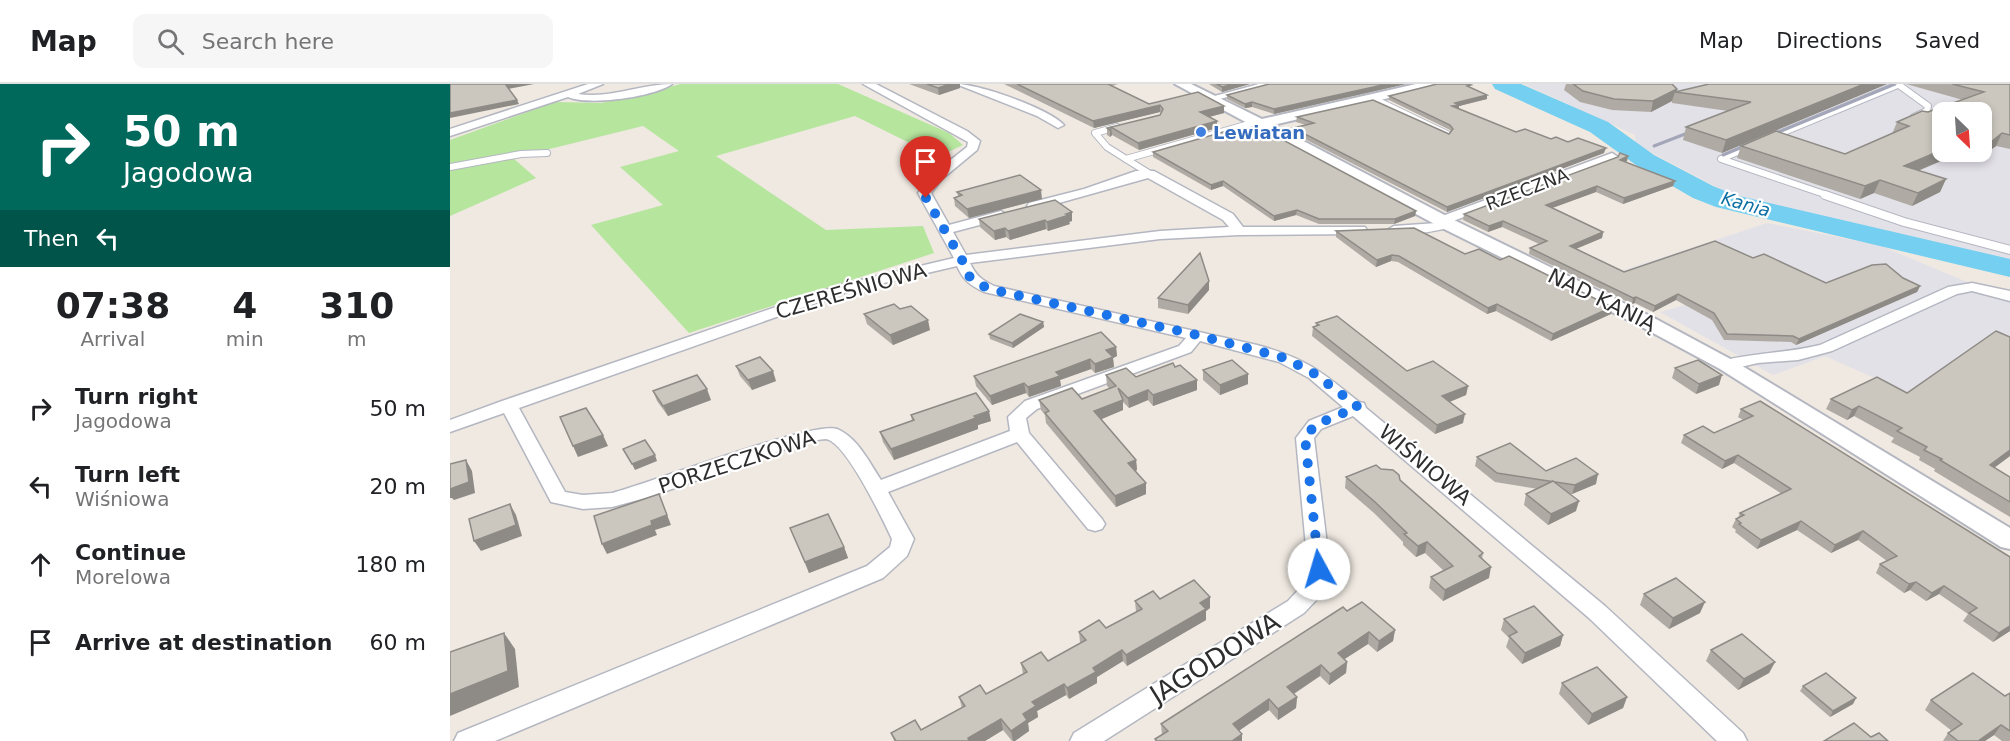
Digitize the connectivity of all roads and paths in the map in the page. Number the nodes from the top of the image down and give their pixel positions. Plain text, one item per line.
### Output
1 (598, 84) edge
2 (667, 84) edge
3 (868, 84) edge
4 (961, 84) edge
5 (1181, 84) edge
6 (1272, 84) edge
7 (1432, 84) edge
8 (1900, 84) edge
9 (567, 95) junction
10 (1212, 98) junction
11 (1372, 98) junction
12 (1914, 117) edge
13 (1258, 123) junction
14 (1058, 124) dead end
15 (1127, 125) edge
16 (450, 133) edge
17 (1447, 134) edge
18 (1763, 141) edge
19 (1753, 146) edge
20 (547, 153) dead end
21 (1612, 157) edge
22 (1126, 159) junction
23 (450, 167) edge
24 (1150, 174) junction
25 (1445, 222) junction
26 (945, 230) junction
27 (1239, 231) junction
28 (2010, 250) edge
29 (962, 260) junction
30 (2010, 296) edge
31 (1197, 335) junction
32 (1727, 365) junction
33 (508, 405) junction
34 (1358, 407) junction
35 (450, 426) edge
36 (1020, 434) junction
37 (877, 489) junction
38 (1095, 524) dead end
39 (2010, 540) edge
40 (466, 741) edge
41 (1083, 741) edge
42 (1734, 741) edge

1 - 9 street
2 - 9 street
3 - 26 street, WIŚNIOWA
4 - 14 street
5 - 10 street, NAD KANIĄ
6 - 10 street
7 - 11 street
8 - 12 lane
8 - 18 lane
9 - 16 street
10 - 13 street, NAD KANIĄ
11 - 13 street
11 - 17 lane
13 - 22 lane
13 - 25 street, NAD KANIĄ
15 - 22 lane
19 - 28 lane
20 - 23 lane
21 - 25 street, RZECZNA
22 - 24 lane
24 - 26 street
24 - 27 street
25 - 27 street, CZEREŚNIOWA
25 - 32 street, NAD KANIĄ
26 - 29 street, WIŚNIOWA
27 - 29 street, CZEREŚNIOWA
29 - 31 street, WIŚNIOWA
29 - 33 street, CZEREŚNIOWA
30 - 32 street
31 - 34 street, WIŚNIOWA
31 - 36 street
32 - 39 street, NAD KANIĄ
33 - 35 street, CZEREŚNIOWA
33 - 37 street, PORZECZKOWA
34 - 41 street, JAGODOWA
34 - 42 street, WIŚNIOWA
36 - 37 street
36 - 38 street
37 - 40 street

